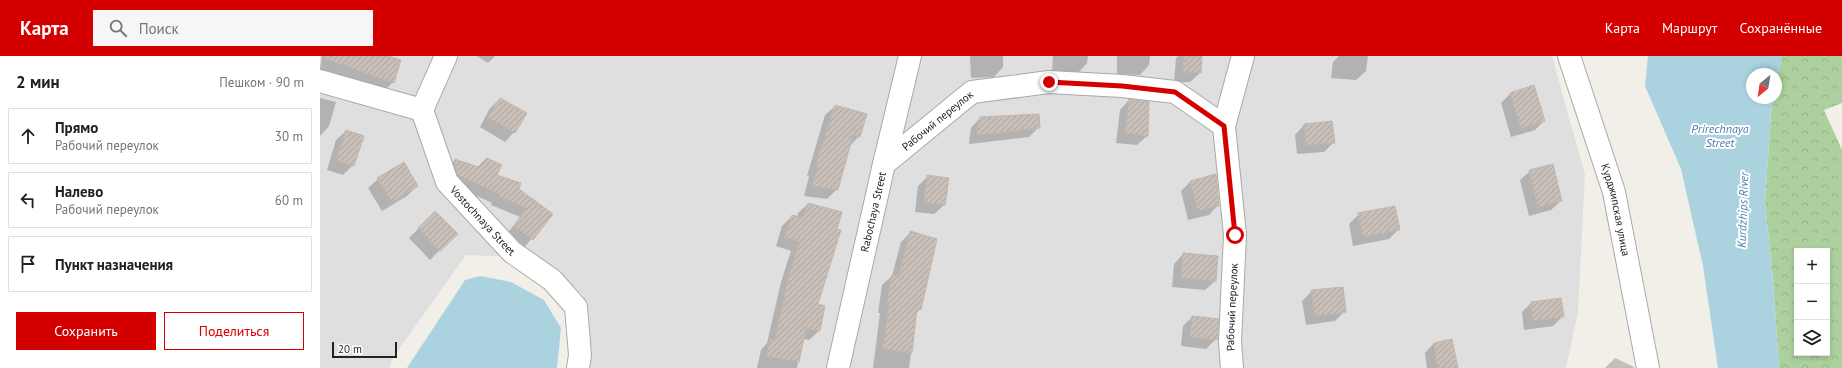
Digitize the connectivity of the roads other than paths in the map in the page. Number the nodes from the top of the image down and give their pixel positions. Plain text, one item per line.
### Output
1 (446, 56) edge
2 (910, 56) edge
3 (1243, 56) edge
4 (1569, 56) edge
5 (320, 81) edge
6 (422, 110) junction
7 (1224, 126) junction
8 (884, 164) junction
9 (578, 368) edge
10 (838, 368) edge
11 (1232, 368) edge
12 (1648, 368) edge

1 - 6 street
2 - 8 street, Rabochaya Street
3 - 7 street, Рабочий переулок
4 - 12 street, Курджипская улица
5 - 6 street
6 - 9 street, Vostochnaya Street
7 - 8 street, Рабочий переулок
7 - 11 street, Рабочий переулок
8 - 10 street, Rabochaya Street

